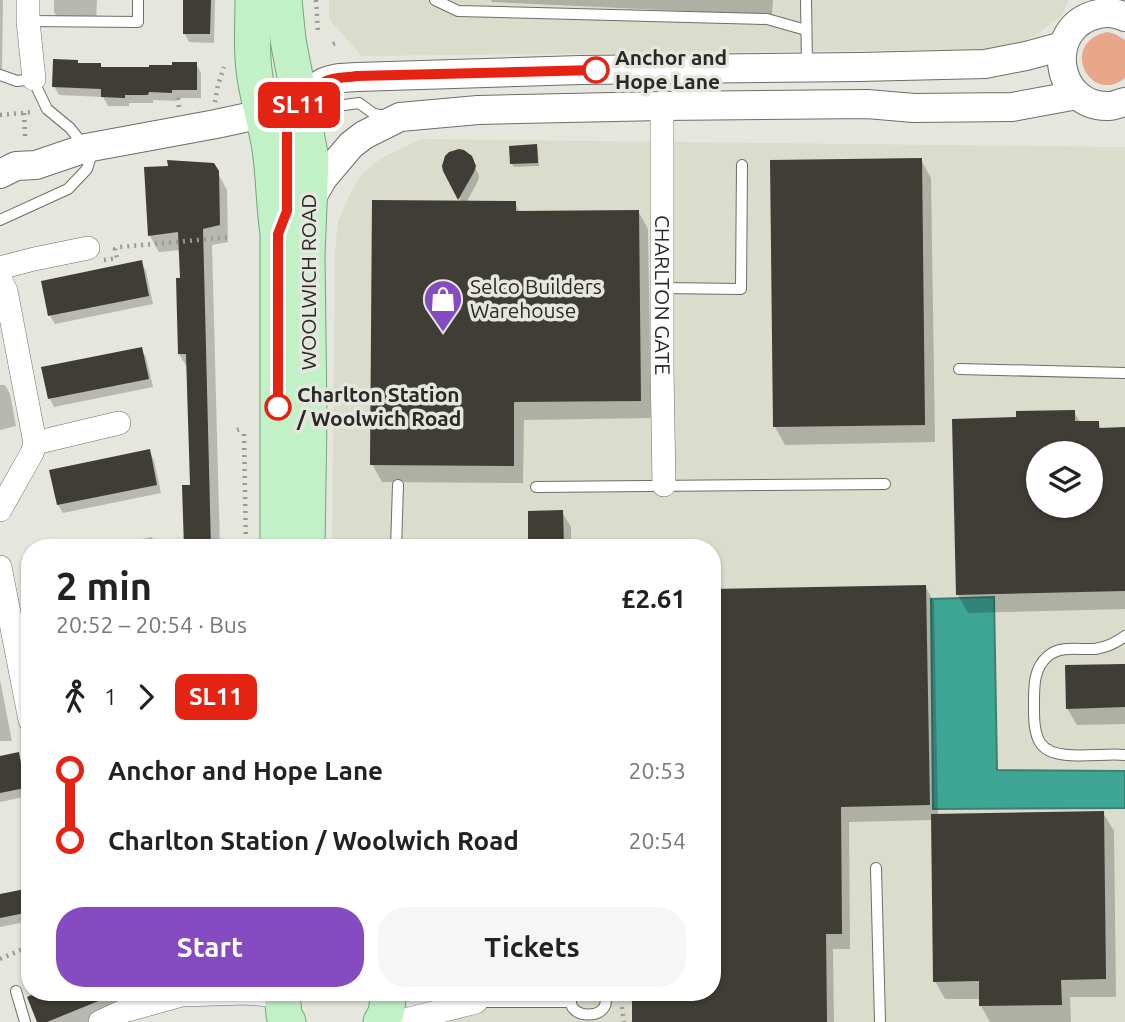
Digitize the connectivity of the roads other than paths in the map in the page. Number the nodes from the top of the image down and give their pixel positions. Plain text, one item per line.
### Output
1 (138, 0) edge
2 (253, 0) edge
3 (284, 0) edge
4 (435, 0) edge
5 (806, 0) edge
6 (1092, 8) edge
7 (28, 11) edge
8 (1125, 17) edge
9 (806, 30) junction
10 (1063, 46) junction
11 (807, 68) junction
12 (0, 75) edge
13 (34, 79) junction
14 (1077, 95) junction
15 (301, 102) junction
16 (1125, 102) edge
17 (662, 106) junction
18 (262, 114) junction
19 (400, 117) junction
20 (90, 147) junction
21 (742, 165) dead end
22 (11, 170) edge
23 (308, 204) junction
24 (0, 220) edge
25 (278, 234) junction
26 (88, 248) dead end
27 (0, 268) edge
28 (0, 279) edge
29 (663, 288) junction
30 (959, 369) dead end
31 (1125, 373) edge
32 (119, 424) dead end
33 (35, 443) junction
34 (885, 484) dead end
35 (398, 485) dead end
36 (664, 485) junction
37 (536, 487) dead end
38 (0, 510) edge
39 (278, 539) edge
40 (307, 539) edge
41 (396, 539) edge
42 (0, 567) edge
43 (1125, 636) edge
44 (21, 641) edge
45 (1125, 755) edge
46 (876, 868) dead end
47 (16, 991) dead end
48 (160, 1001) edge
49 (388, 1001) edge
50 (495, 1001) edge
51 (572, 1001) edge
52 (606, 1001) edge
53 (476, 1002) joint
54 (24, 1022) edge
55 (100, 1022) edge
56 (381, 1022) edge
57 (398, 1022) edge
58 (880, 1022) edge

1 - 7 lane
2 - 18 main road, WOOLWICH ROAD
3 - 15 main road, WOOLWICH ROAD
4 - 9 lane
5 - 9 lane
6 - 8 street
6 - 10 street
7 - 13 street
9 - 11 lane
10 - 11 street
10 - 14 street
11 - 15 street
12 - 13 lane
13 - 20 lane
14 - 16 street
14 - 17 street
15 - 18 street
15 - 19 lane
15 - 23 main road, WOOLWICH ROAD
15 - 25 street, WOOLWICH ROAD
17 - 19 street
17 - 29 street, CHARLTON GATE
18 - 20 street
18 - 25 main road, WOOLWICH ROAD
19 - 23 street
20 - 22 street
20 - 24 lane
21 - 29 lane
23 - 40 main road, WOOLWICH ROAD
25 - 39 main road, WOOLWICH ROAD
26 - 27 street
28 - 33 street
29 - 36 street, CHARLTON GATE
30 - 31 lane
32 - 33 street
33 - 38 street
34 - 36 lane
35 - 41 lane
36 - 37 lane
42 - 44 street
43 - 45 lane
46 - 58 lane
47 - 54 lane
48 - 55 street
49 - 56 main road
50 - 53 lane
51 - 52 lane
53 - 57 street

